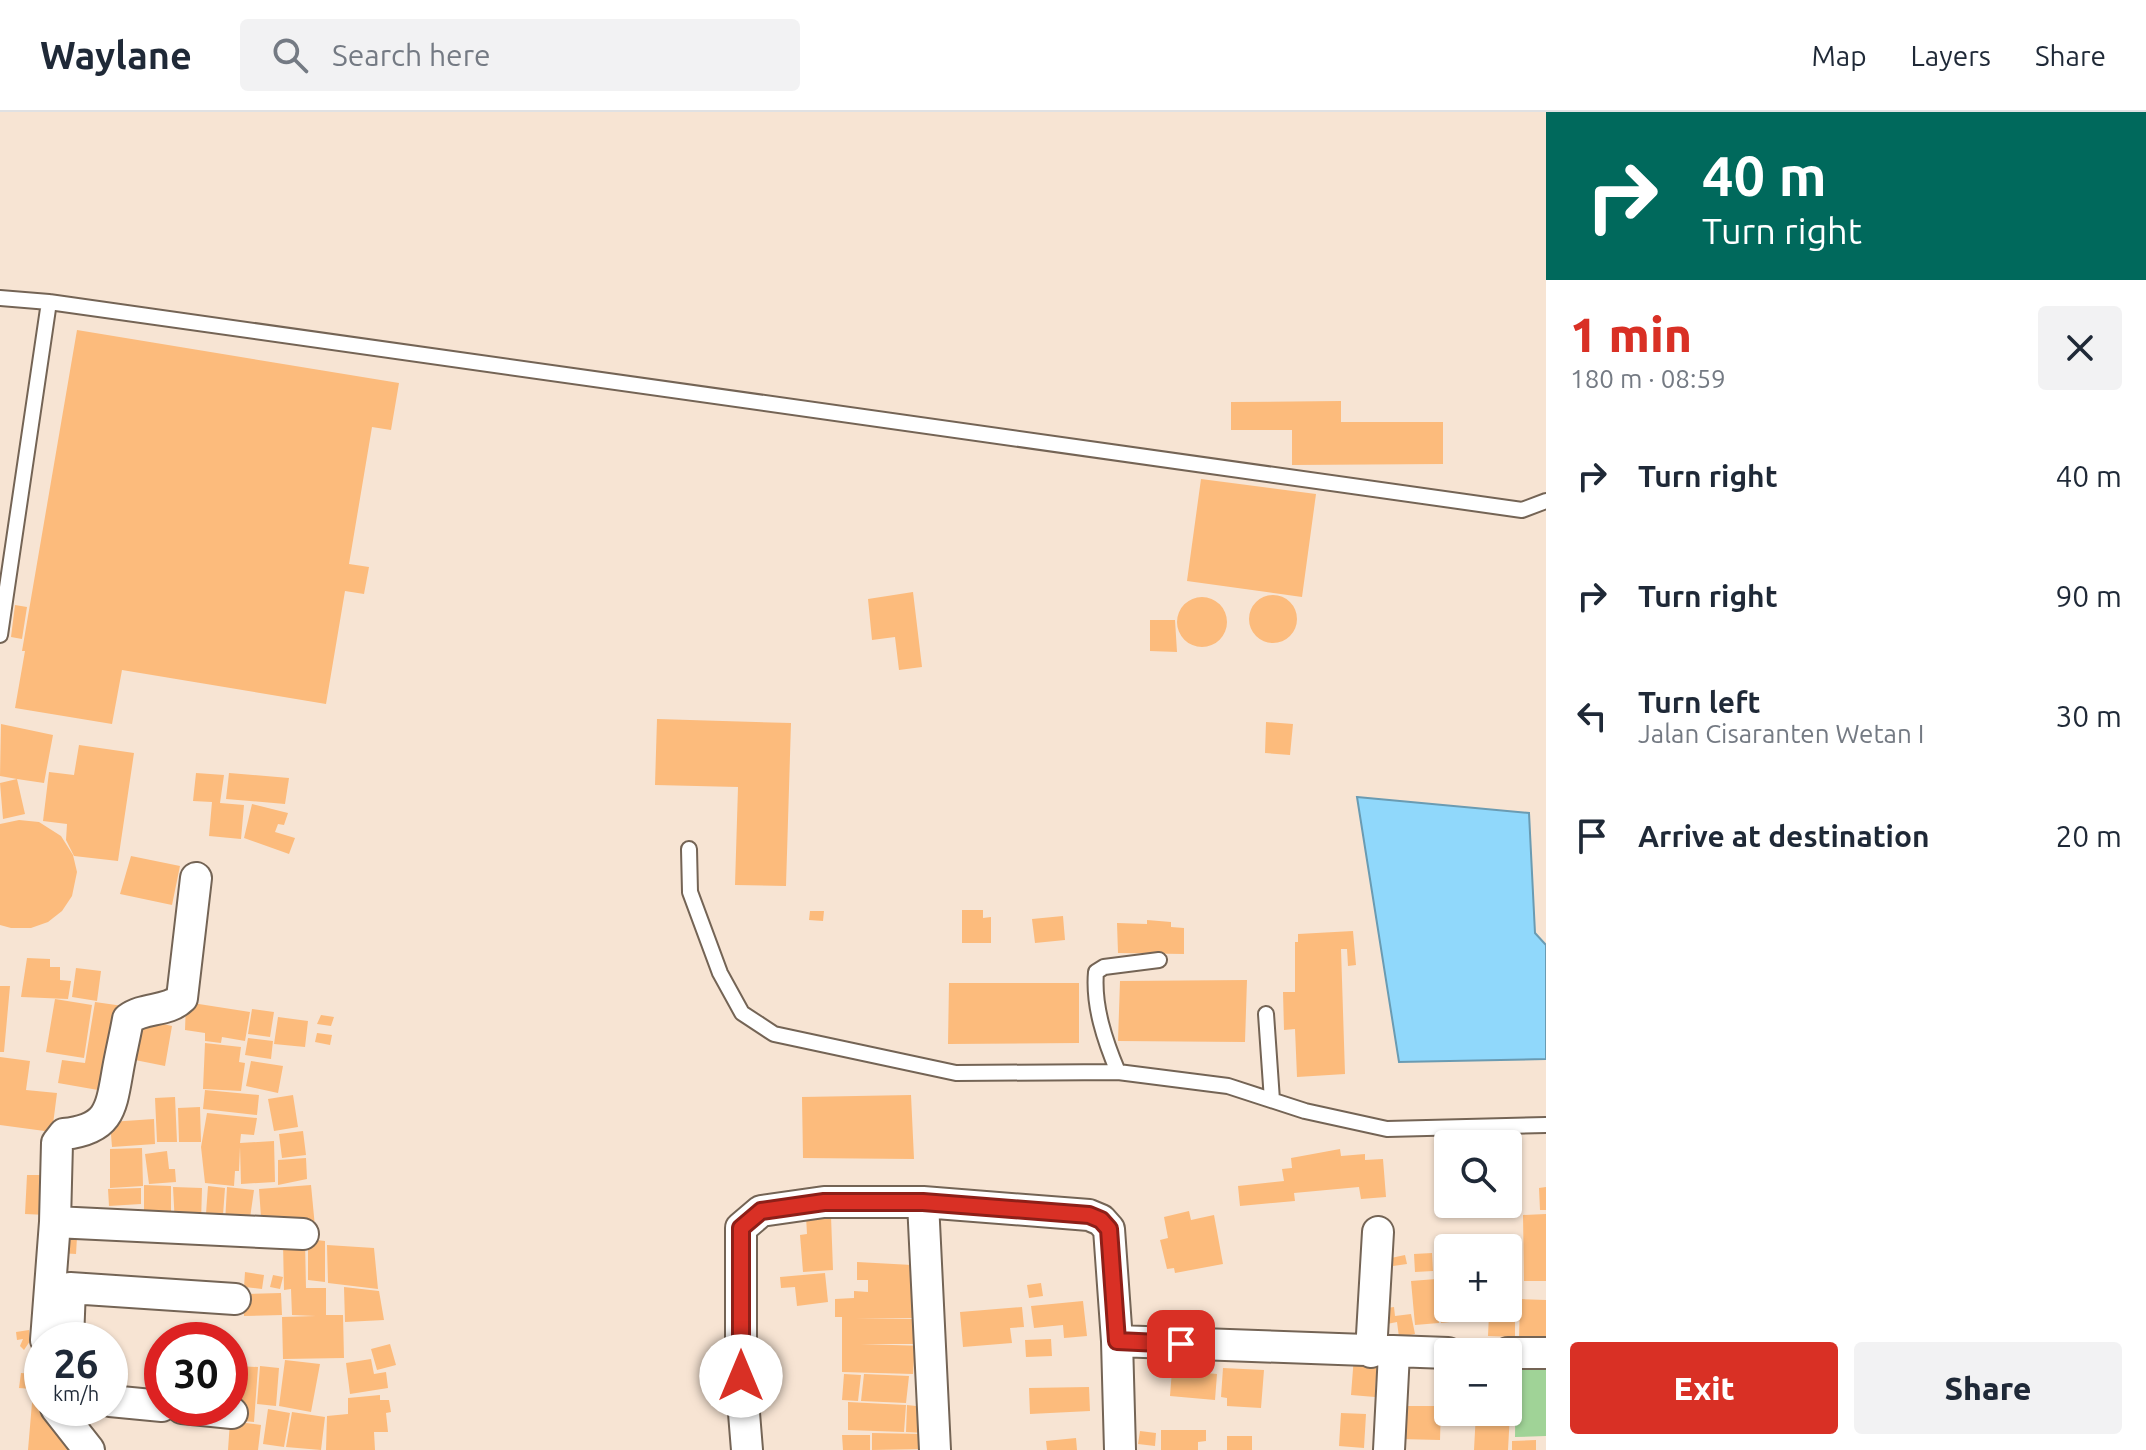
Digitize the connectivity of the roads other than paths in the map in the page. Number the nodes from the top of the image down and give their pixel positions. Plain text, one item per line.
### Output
1 (0, 298) edge
2 (49, 302) junction
3 (1546, 501) edge
4 (0, 635) edge
5 (689, 849) dead end
6 (196, 878) dead end
7 (1159, 960) dead end
8 (1266, 1014) dead end
9 (1118, 1072) junction
10 (1272, 1100) junction
11 (1546, 1125) edge
12 (923, 1202) junction
13 (55, 1222) junction
14 (1378, 1232) dead end
15 (303, 1234) dead end
16 (235, 1299) dead end
17 (47, 1322) edge
18 (69, 1322) edge
19 (1117, 1341) junction
20 (1383, 1352) junction
21 (1434, 1353) edge
22 (1522, 1353) edge
23 (1546, 1353) edge
24 (70, 1426) edge
25 (99, 1426) edge
26 (89, 1450) edge
27 (97, 1450) edge
28 (747, 1450) edge
29 (935, 1450) edge
30 (1120, 1450) edge
31 (1389, 1450) edge

1 - 2 lane
2 - 3 lane
2 - 4 lane
5 - 9 lane
6 - 13 street
7 - 9 lane
8 - 10 lane
9 - 10 lane
10 - 11 lane
12 - 19 street
12 - 28 street
12 - 29 street
13 - 15 street
13 - 17 street
14 - 20 street
16 - 18 street
19 - 20 street
19 - 30 street
20 - 21 street
20 - 31 street
22 - 23 street
24 - 26 street
25 - 27 street

